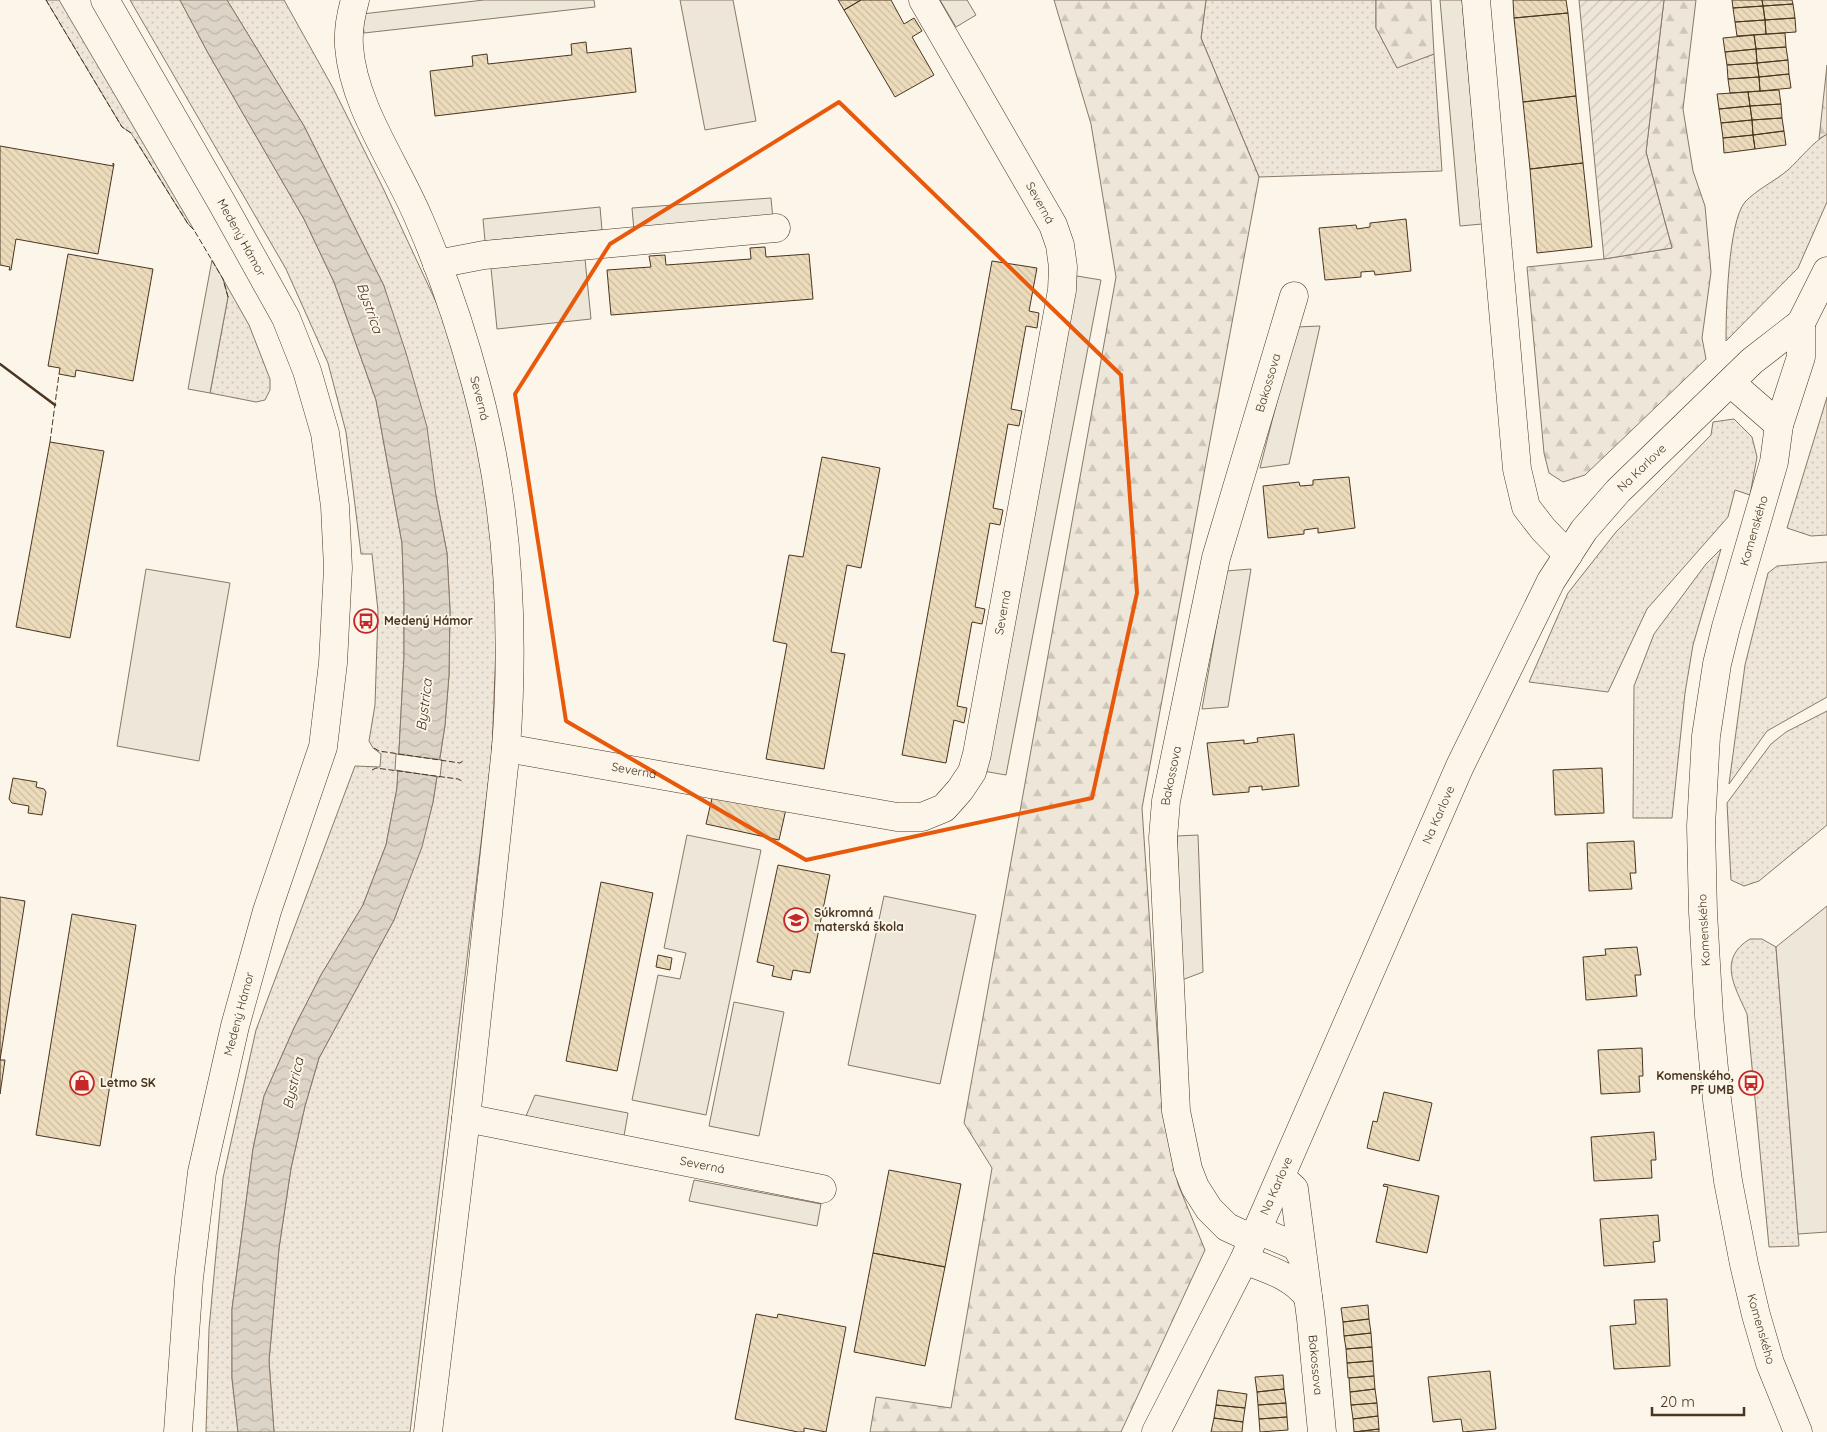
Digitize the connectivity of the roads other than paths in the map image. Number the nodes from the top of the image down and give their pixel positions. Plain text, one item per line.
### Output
1 (105, 0) edge
2 (355, 0) edge
3 (923, 0) edge
4 (1476, 0) edge
5 (776, 228) dead end
6 (436, 264) junction
7 (1827, 271) edge
8 (1294, 296) dead end
9 (1801, 324) junction
10 (1731, 383) junction
11 (1779, 425) junction
12 (1568, 555) junction
13 (506, 748) junction
14 (466, 1118) junction
15 (1280, 1177) junction
16 (822, 1189) dead end
17 (1251, 1243) junction
18 (1302, 1257) junction
19 (1308, 1297) junction
20 (178, 1432) edge
21 (428, 1432) edge
22 (1156, 1432) edge
23 (1322, 1432) edge
24 (1798, 1432) edge

1 - 20 street, Medený Hámor
2 - 6 street, Severná
3 - 13 street, Severná
4 - 12 street
5 - 6 street
6 - 13 street, Severná
7 - 9 street, Na Karlove
8 - 17 street, Bakossova
9 - 10 street, Na Karlove
9 - 11 street, Komenského
10 - 11 street
10 - 12 street, Na Karlove
11 - 24 street, Komenského
12 - 15 street, Na Karlove
13 - 14 street, Severná
14 - 16 street, Severná
14 - 21 street, Severná
15 - 17 street, Na Karlove
15 - 18 street, Bakossova
17 - 18 street, Bakossova
17 - 19 street, Bakossova
17 - 22 street, Na Karlove
18 - 19 street, Bakossova
19 - 23 street, Bakossova

